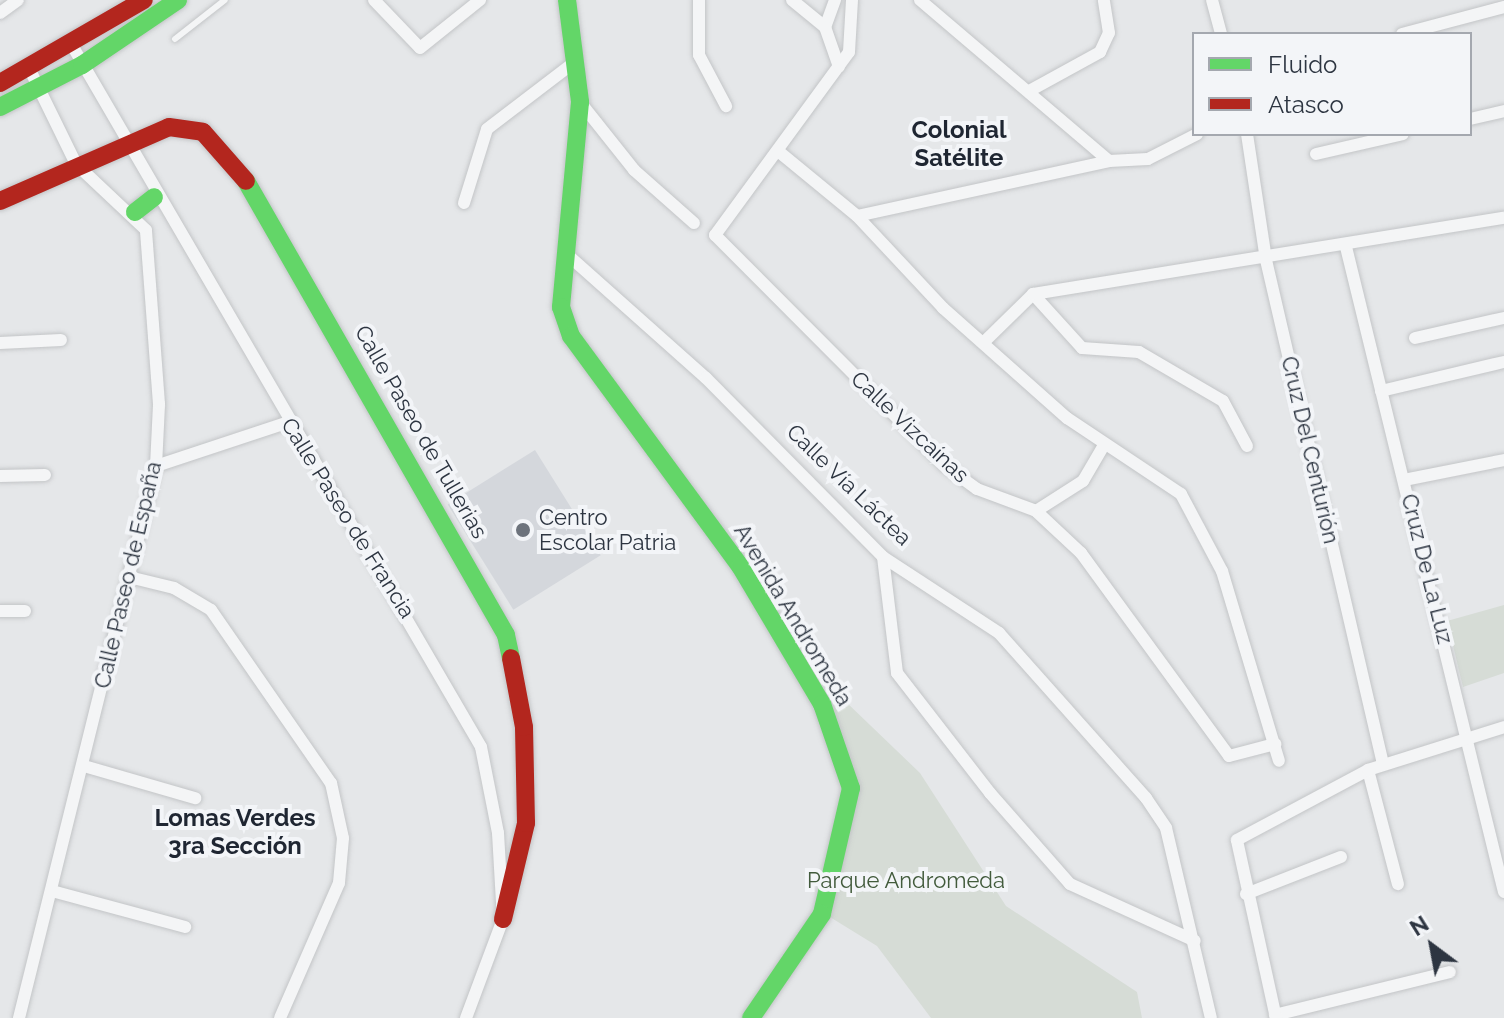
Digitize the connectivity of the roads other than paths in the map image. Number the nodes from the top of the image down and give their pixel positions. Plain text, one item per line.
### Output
1 (18, 0) edge
2 (144, 0) edge
3 (178, 0) edge
4 (225, 0) edge
5 (374, 0) edge
6 (480, 0) edge
7 (567, 0) edge
8 (699, 0) edge
9 (792, 0) edge
10 (835, 0) edge
11 (852, 0) edge
12 (920, 0) edge
13 (1104, 0) edge
14 (1212, 0) edge
15 (1504, 7) edge
16 (0, 13) edge
17 (825, 27) junction
18 (1220, 32) edge
19 (1410, 32) edge
20 (175, 39) dead end
21 (73, 47) junction
22 (576, 61) junction
23 (82, 65) junction
24 (839, 67) junction
25 (30, 70) junction
26 (0, 83) edge
27 (39, 88) junction
28 (1031, 90) junction
29 (580, 102) junction
30 (726, 106) dead end
31 (0, 107) edge
32 (1504, 111) edge
33 (1472, 119) edge
34 (1194, 136) edge
35 (1247, 136) edge
36 (1394, 136) edge
37 (123, 142) junction
38 (778, 151) junction
39 (1316, 154) dead end
40 (1109, 161) junction
41 (76, 164) junction
42 (154, 197) junction
43 (0, 201) edge
44 (464, 203) dead end
45 (135, 212) junction
46 (857, 216) junction
47 (1504, 218) edge
48 (694, 223) dead end
49 (1346, 247) junction
50 (570, 257) junction
51 (1266, 260) junction
52 (1033, 294) junction
53 (1504, 318) edge
54 (1415, 338) dead end
55 (61, 340) dead end
56 (984, 342) junction
57 (0, 343) edge
58 (1504, 362) edge
59 (1381, 391) junction
60 (289, 422) junction
61 (1104, 445) junction
62 (1247, 446) dead end
63 (1504, 460) edge
64 (156, 466) junction
65 (45, 475) dead end
66 (0, 476) edge
67 (1404, 480) junction
68 (1036, 511) junction
69 (883, 557) junction
70 (129, 577) junction
71 (0, 611) edge
72 (25, 611) dead end
73 (1504, 727) edge
74 (1468, 735) junction
75 (1275, 744) junction
76 (1279, 761) dead end
77 (1383, 764) junction
78 (84, 766) junction
79 (1368, 770) junction
80 (195, 798) dead end
81 (1341, 857) dead end
82 (1398, 884) dead end
83 (52, 891) junction
84 (1504, 892) edge
85 (1246, 894) junction
86 (503, 919) junction
87 (185, 927) dead end
88 (1195, 941) junction
89 (1450, 972) dead end
90 (1276, 1016) edge
91 (19, 1018) edge
92 (280, 1018) edge
93 (466, 1018) edge
94 (751, 1018) edge
95 (1211, 1018) edge

1 - 16 street
2 - 21 street
3 - 23 street
4 - 20 lane
5 - 6 street
7 - 22 street
8 - 30 street
9 - 17 street
10 - 17 street
11 - 24 street
12 - 28 street
13 - 28 street
14 - 18 street
15 - 19 street
17 - 24 street
21 - 23 street, Calle Paseo de Francia
21 - 25 street
22 - 29 street
22 - 44 street
23 - 27 street
23 - 37 street, Calle Paseo de Francia
24 - 38 street
25 - 26 street
25 - 27 street, Calle Paseo de España
27 - 31 street
27 - 41 street, Calle Paseo de España
28 - 40 street
29 - 48 street
29 - 50 street
32 - 33 street
34 - 40 street
35 - 51 street, Cruz Del Centurión
36 - 39 street
37 - 41 street, Calle Paseo de Tullerias
37 - 42 street, Calle Paseo de Francia
37 - 86 street, Calle Paseo de Tullerias
38 - 46 street
38 - 68 street, Calle Vizcaínas
40 - 46 street
41 - 43 street, Calle Paseo de Tullerias
41 - 45 street, Calle Paseo de España
42 - 45 street
42 - 60 street, Calle Paseo de Francia
45 - 64 street, Calle Paseo de España
46 - 56 street
47 - 49 street
49 - 51 street
49 - 59 street, Cruz De La Luz
50 - 69 street, Calle Vía Láctea
50 - 94 street, Avenida Andromeda
51 - 52 street
51 - 77 street, Cruz Del Centurión
52 - 56 street
52 - 62 street
53 - 54 street
55 - 57 street
56 - 61 street
58 - 59 street
59 - 67 street, Cruz De La Luz
60 - 64 street
60 - 86 street, Calle Paseo de Francia
61 - 68 street
61 - 75 street
63 - 67 street
64 - 70 street, Calle Paseo de España
65 - 66 street
67 - 74 street, Cruz De La Luz
68 - 75 street, Calle Vizcaínas
69 - 88 street, Calle Vía Láctea
69 - 88 street
70 - 78 street, Calle Paseo de España
70 - 92 street
71 - 72 street
73 - 74 street
74 - 77 street
74 - 84 street, Cruz De La Luz
75 - 76 street
77 - 79 street
78 - 80 street
78 - 83 street, Calle Paseo de España
79 - 82 street
79 - 85 street
81 - 85 street
83 - 87 street
83 - 91 street, Calle Paseo de España
85 - 90 street
86 - 93 street, Calle Paseo de Francia
88 - 95 street, Calle Vía Láctea
89 - 90 street

